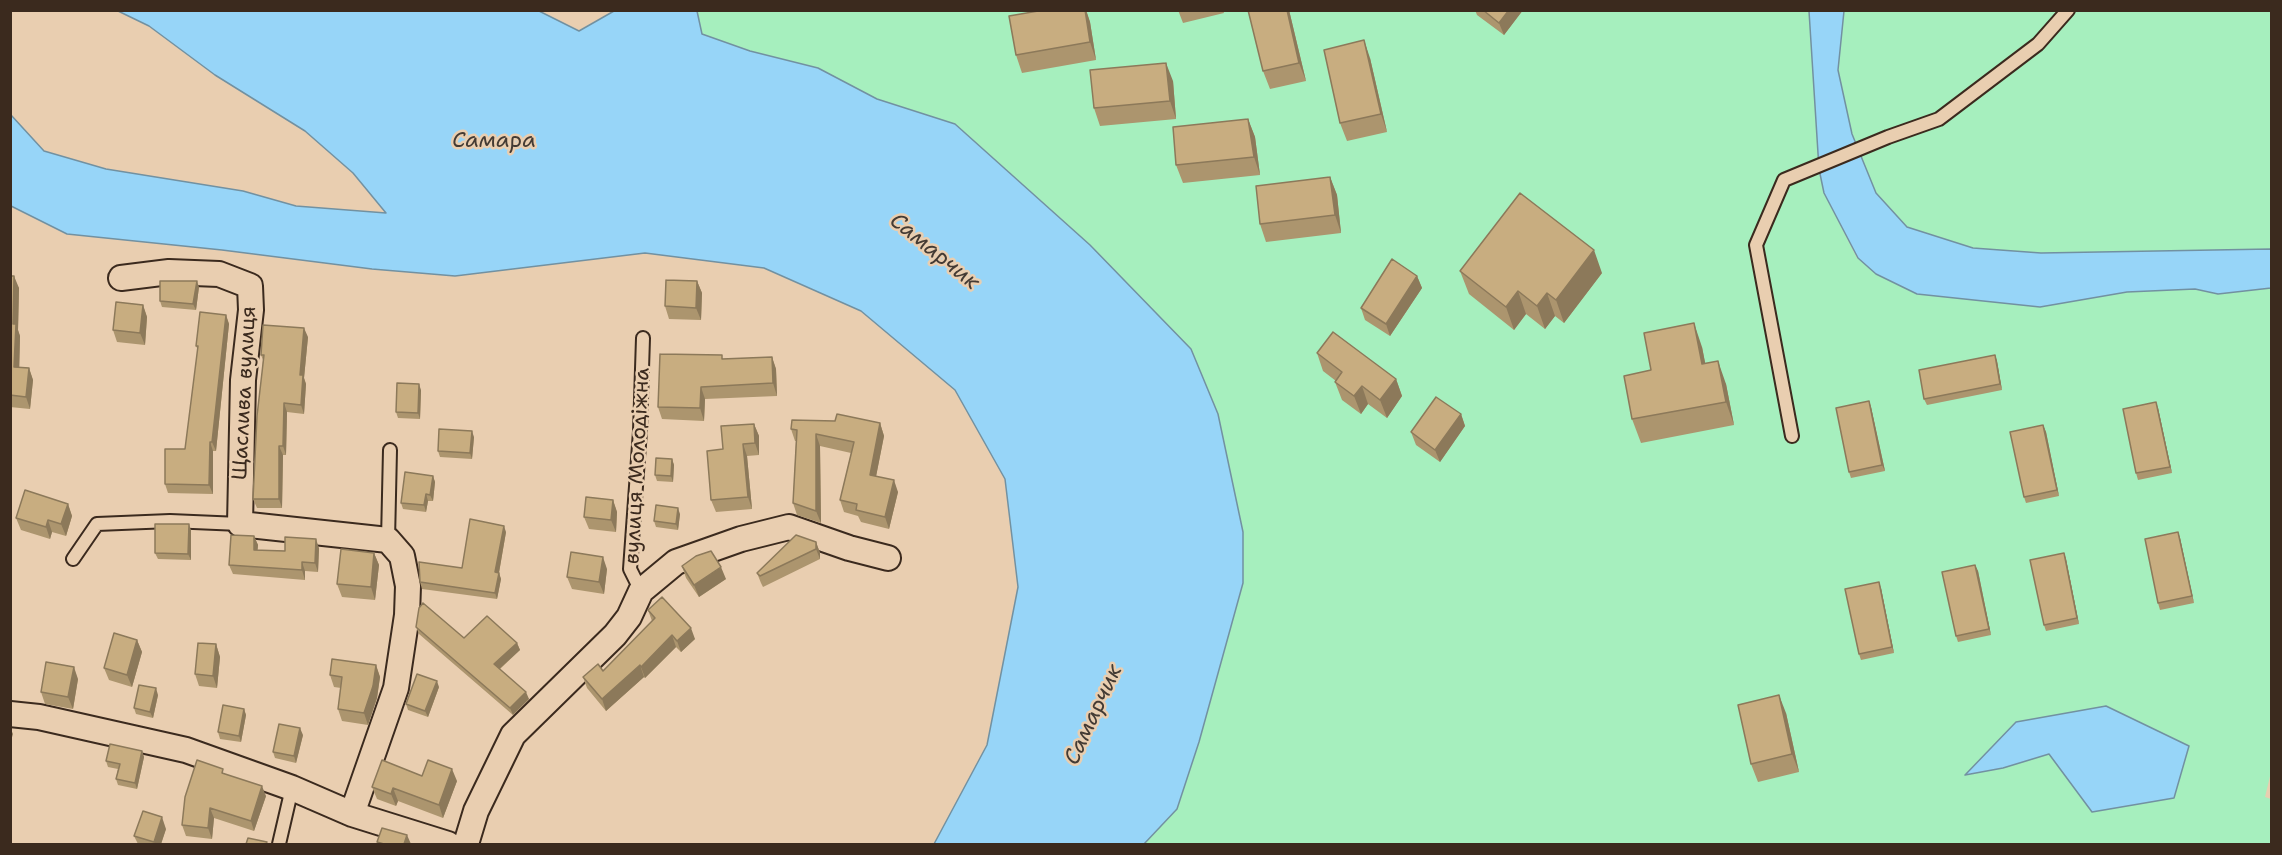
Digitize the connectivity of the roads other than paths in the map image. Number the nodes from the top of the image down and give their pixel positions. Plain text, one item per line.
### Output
1 (2068, 10) edge
2 (121, 279) dead end
3 (643, 338) dead end
4 (1792, 436) dead end
5 (390, 450) dead end
6 (240, 524) junction
7 (388, 540) junction
8 (888, 558) dead end
9 (73, 559) dead end
10 (641, 591) junction
11 (10, 714) edge
12 (292, 788) junction
13 (352, 814) junction
14 (279, 844) edge
15 (448, 844) edge
16 (466, 844) edge

1 - 4 lane
2 - 6 street, Щаслива вулиця
3 - 10 lane, вулиця Молодіжна
5 - 7 lane
6 - 7 street
6 - 9 lane
7 - 13 street
8 - 10 street, вулиця Молодіжна
10 - 16 street, вулиця Молодіжна
11 - 12 street
12 - 13 street
12 - 14 lane
13 - 15 street

